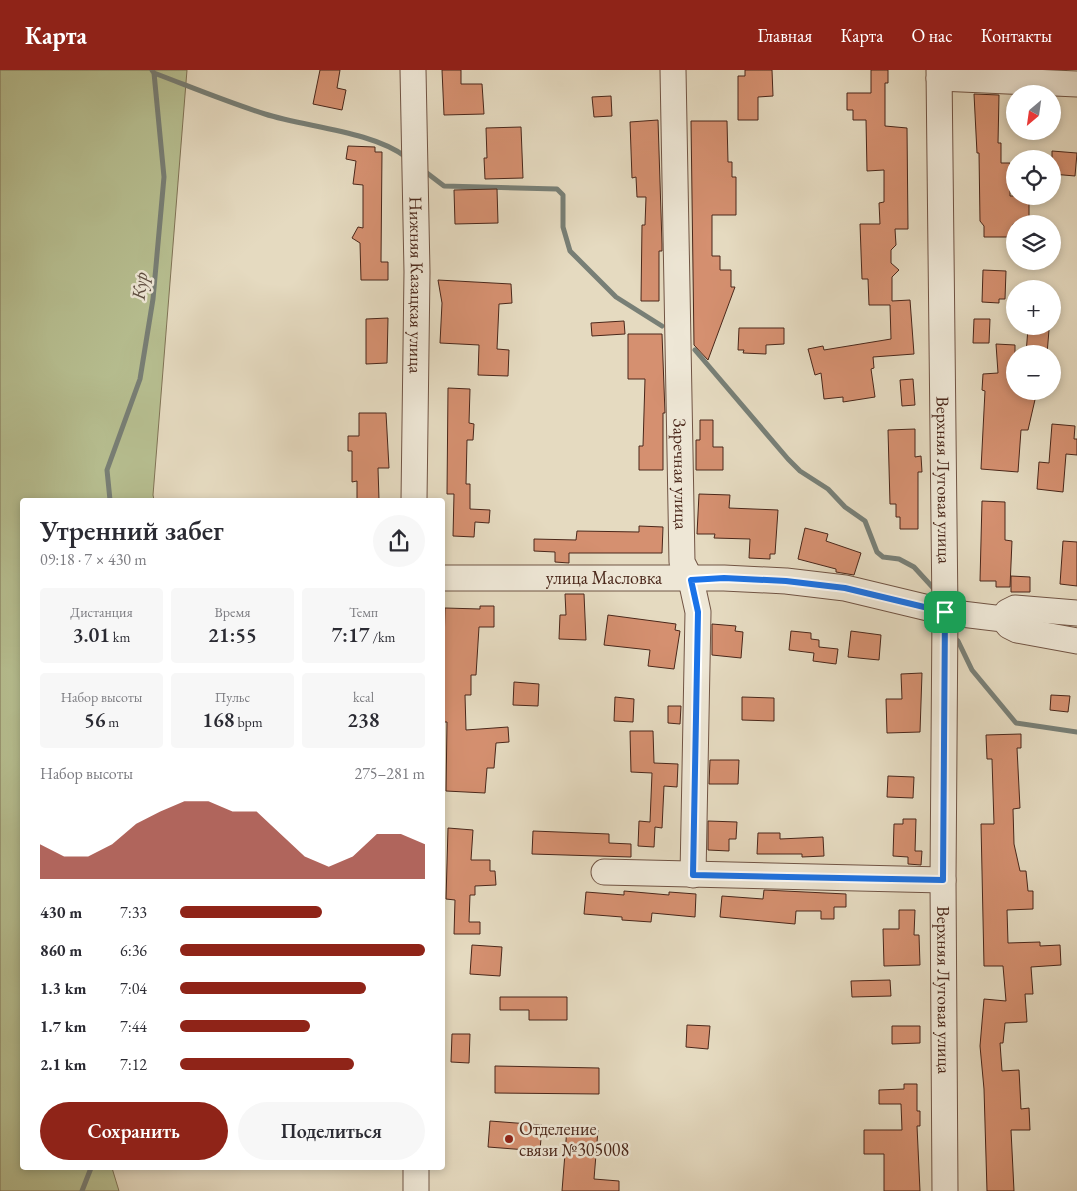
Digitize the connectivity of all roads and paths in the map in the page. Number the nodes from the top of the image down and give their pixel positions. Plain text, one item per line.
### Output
1 (412, 70) edge
2 (673, 70) edge
3 (939, 74) edge
4 (1077, 84) edge
5 (414, 498) edge
6 (445, 578) edge
7 (691, 580) junction
8 (945, 612) junction
9 (1077, 613) edge
10 (1003, 619) junction
11 (1077, 640) edge
12 (604, 872) dead end
13 (693, 875) junction
14 (943, 880) junction
15 (416, 1170) edge
16 (416, 1191) edge
17 (945, 1191) edge

1 - 5 street, Нижняя Казацкая улица
2 - 7 street, Заречная улица
3 - 4 street
3 - 8 street, Верхняя Луговая улица
6 - 7 street, улица Масловка
7 - 8 street, улица Масловка
7 - 13 street, Заречная улица
8 - 10 street, улица Масловка
8 - 14 street, Верхняя Луговая улица
9 - 10 street
10 - 11 street, улица Масловка
12 - 13 street
13 - 14 street
14 - 17 street, Верхняя Луговая улица
15 - 16 street

